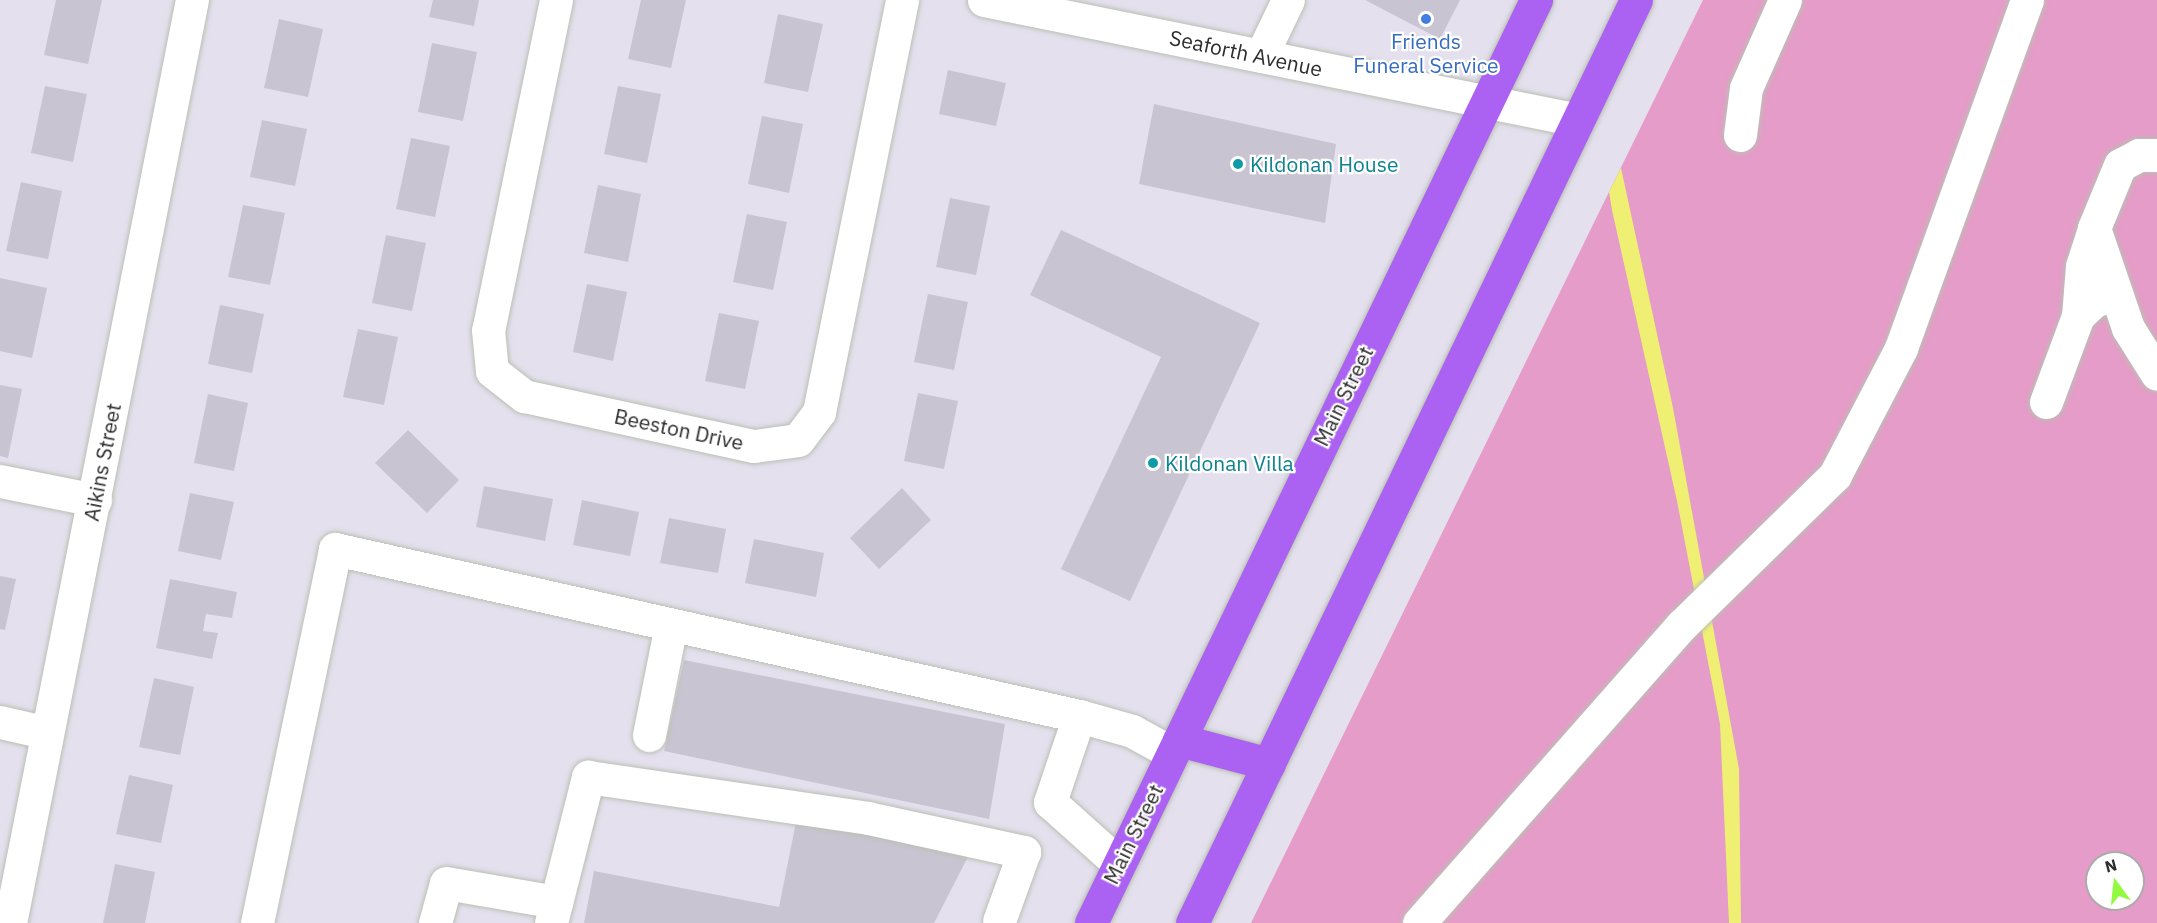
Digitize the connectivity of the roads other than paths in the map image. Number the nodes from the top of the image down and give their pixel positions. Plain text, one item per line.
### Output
1 (192, 0) edge
2 (556, 0) edge
3 (902, 0) edge
4 (984, 0) edge
5 (1288, 0) edge
6 (1536, 0) edge
7 (1636, 0) edge
8 (1785, 0) edge
9 (2026, 0) edge
10 (1261, 56) junction
11 (1484, 102) junction
12 (1578, 120) junction
13 (1740, 135) dead end
14 (2157, 155) edge
15 (2094, 228) junction
16 (2114, 294) junction
17 (2078, 316) junction
18 (2157, 374) edge
19 (2046, 402) dead end
20 (0, 481) edge
21 (95, 500) junction
22 (671, 625) junction
23 (1079, 716) junction
24 (0, 722) edge
25 (44, 732) junction
26 (649, 735) dead end
27 (1175, 746) junction
28 (1269, 764) junction
29 (1119, 864) junction
30 (554, 913) edge
31 (999, 922) edge
32 (10, 923) edge
33 (257, 923) edge
34 (435, 923) edge
35 (1091, 923) edge
36 (1192, 923) edge
37 (1419, 923) edge

1 - 21 street, Aikins Street
2 - 3 street, Beeston Drive
4 - 10 street, Seaforth Avenue
5 - 10 street
6 - 11 main road, Main Street
7 - 12 main road
8 - 13 street
9 - 37 street
10 - 11 street, Seaforth Avenue
11 - 12 street, Seaforth Avenue
11 - 27 main road, Main Street
12 - 28 main road
14 - 15 street
15 - 16 street
15 - 17 street
16 - 17 street
16 - 18 street
17 - 19 street
20 - 21 street
21 - 25 street, Aikins Street
22 - 23 street
22 - 26 street
22 - 33 street
23 - 27 street
23 - 29 street
24 - 25 street
25 - 32 street, Aikins Street
27 - 28 main road
27 - 29 main road, Main Street
28 - 36 main road
29 - 35 main road, Main Street
30 - 31 street
30 - 34 street

